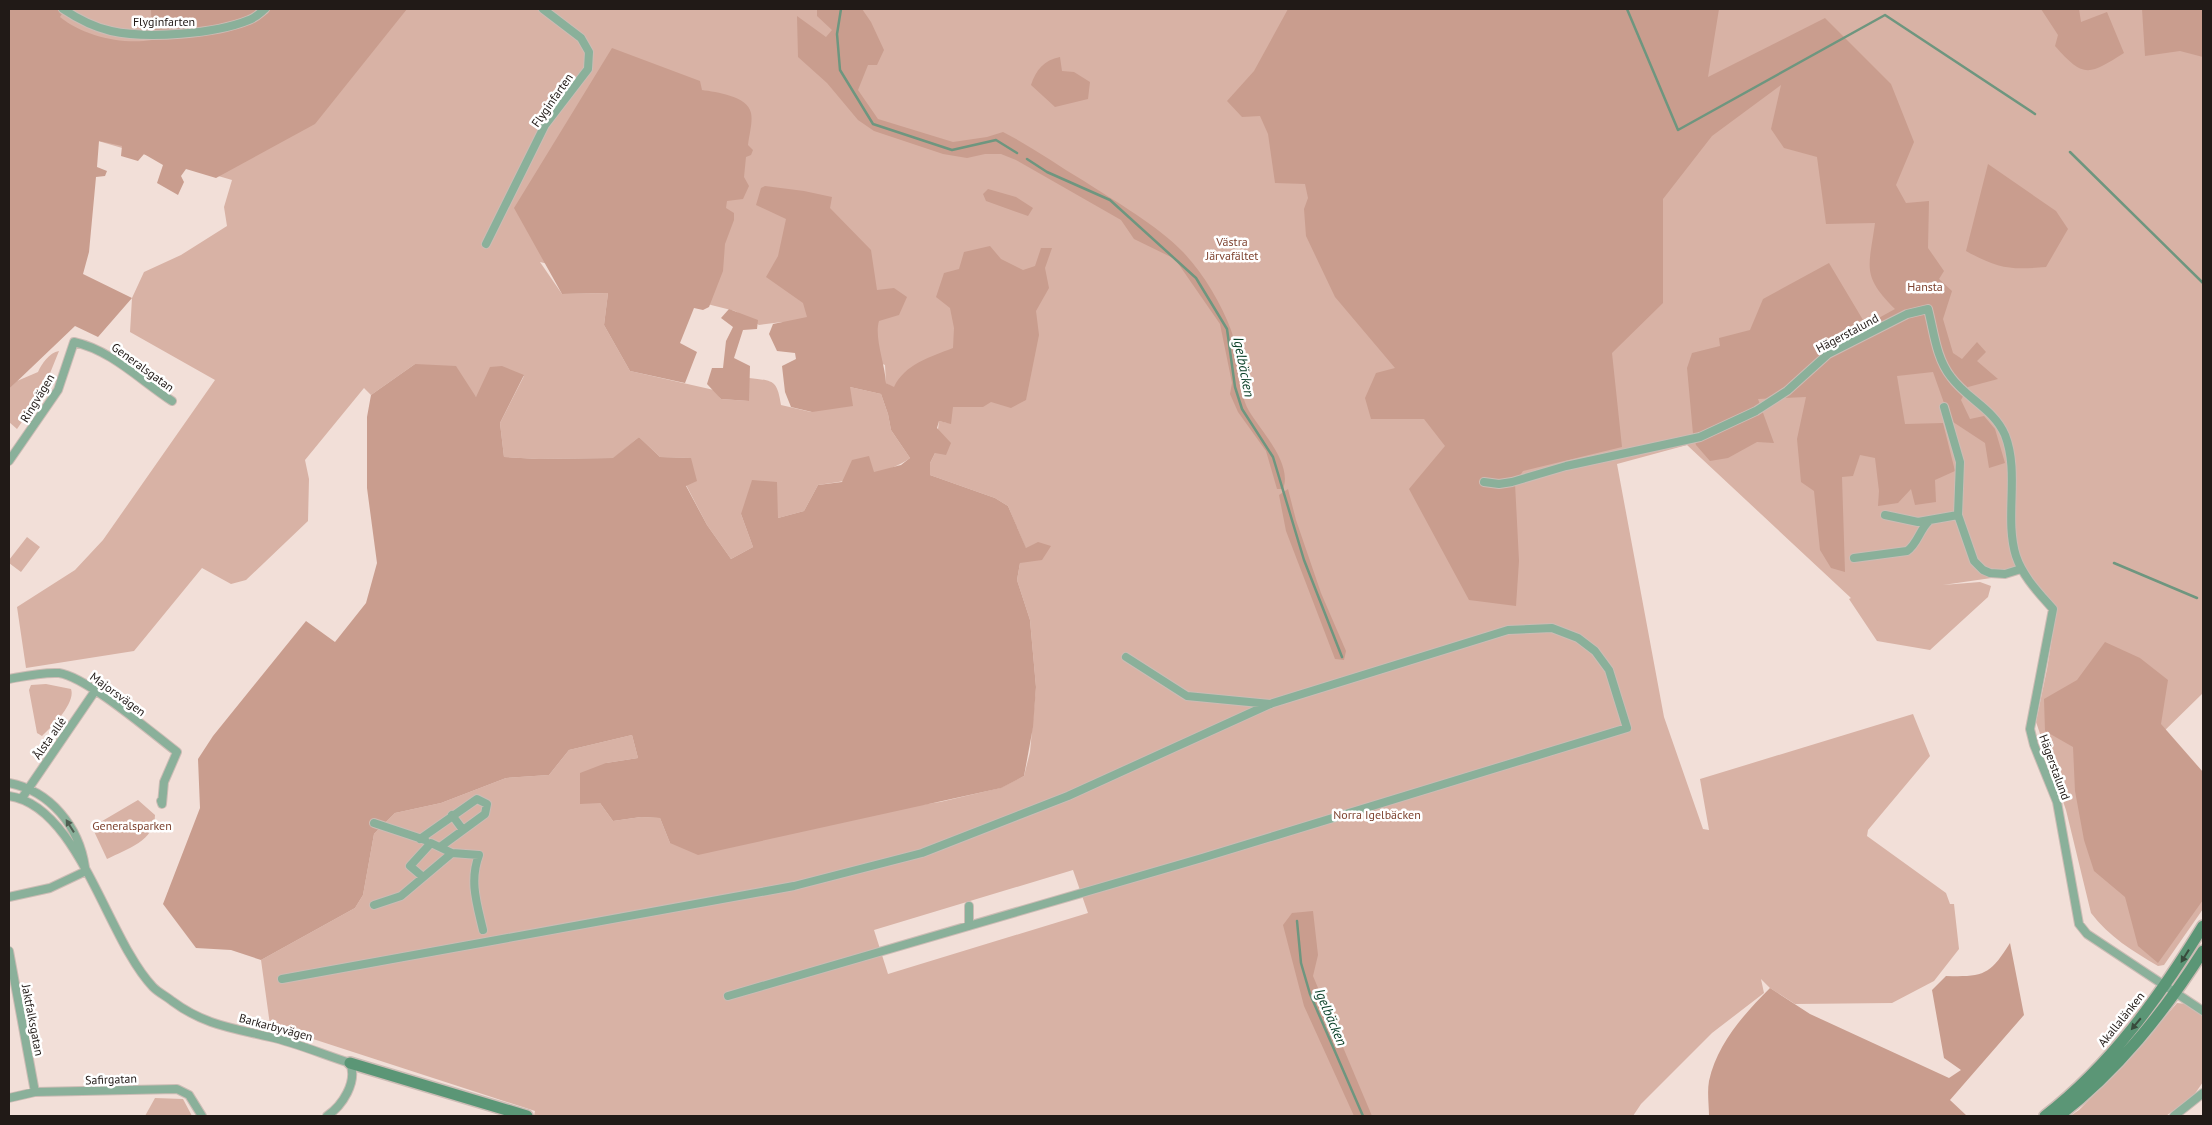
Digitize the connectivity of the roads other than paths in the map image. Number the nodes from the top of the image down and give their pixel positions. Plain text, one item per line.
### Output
1 (62, 9) edge
2 (265, 9) edge
3 (543, 9) edge
4 (486, 244) dead end
5 (74, 342) joint
6 (172, 401) dead end
7 (1944, 407) dead end
8 (9, 461) edge
9 (1484, 482) dead end
10 (1885, 515) dead end
11 (1958, 515) junction
12 (1929, 521) junction
13 (1854, 558) dead end
14 (2022, 568) junction
15 (1126, 657) dead end
16 (9, 679) edge
17 (95, 691) junction
18 (1270, 704) junction
19 (9, 783) edge
20 (27, 788) junction
21 (9, 796) edge
22 (22, 798) junction
23 (161, 801) dead end
24 (452, 815) junction
25 (374, 823) dead end
26 (463, 830) junction
27 (420, 839) junction
28 (431, 843) junction
29 (440, 847) junction
30 (452, 853) junction
31 (86, 872) junction
32 (423, 877) junction
33 (9, 897) edge
34 (374, 905) dead end
35 (969, 906) dead end
36 (970, 926) junction
37 (2203, 926) edge
38 (483, 930) dead end
39 (9, 951) edge
40 (2203, 951) edge
41 (282, 979) dead end
42 (2165, 985) junction
43 (2177, 993) junction
44 (728, 996) dead end
45 (2203, 1011) edge
46 (350, 1063) junction
47 (35, 1092) junction
48 (2203, 1093) edge
49 (9, 1098) edge
50 (202, 1116) edge
51 (327, 1116) edge
52 (527, 1116) edge
53 (2045, 1116) edge
54 (2059, 1116) edge
55 (2174, 1116) edge

1 - 2 street, Flyginfarten
3 - 4 street, Flyginfarten
5 - 6 street, Generalsgatan
5 - 8 street, Ringvägen
7 - 11 street
9 - 14 street, Hägerstalund
10 - 12 street
11 - 12 street
11 - 14 street
12 - 13 street
14 - 42 street, Hägerstalund
15 - 18 street
16 - 17 street, Majorsvägen
17 - 20 street, Ålsta allé
17 - 23 street, Majorsvägen
18 - 36 street
18 - 41 street
19 - 20 street
20 - 22 street, Ålsta allé
31 -> 20 street
21 - 22 street
22 - 31 street
24 - 26 street
24 - 26 street
24 - 27 street
25 - 27 street
26 - 29 street
27 - 28 street
28 - 29 street
28 - 32 street
29 - 30 street
30 - 32 street
30 - 38 street
31 - 33 street
31 - 46 street, Barkarbyvägen
32 - 34 street
35 - 36 street
36 - 44 street
37 -> 42 main road, Akallalänken
39 - 47 street, Jaktfalksgatan
40 - 43 main road, Akallalänken
42 - 43 street, Hägerstalund
42 -> 53 main road, Akallalänken
43 - 45 street, Hägerstalund
43 - 54 main road, Akallalänken
46 - 51 street
46 - 52 main road, Barkarbyvägen
47 - 49 street, Safirgatan
47 - 50 street, Safirgatan
48 - 55 street

